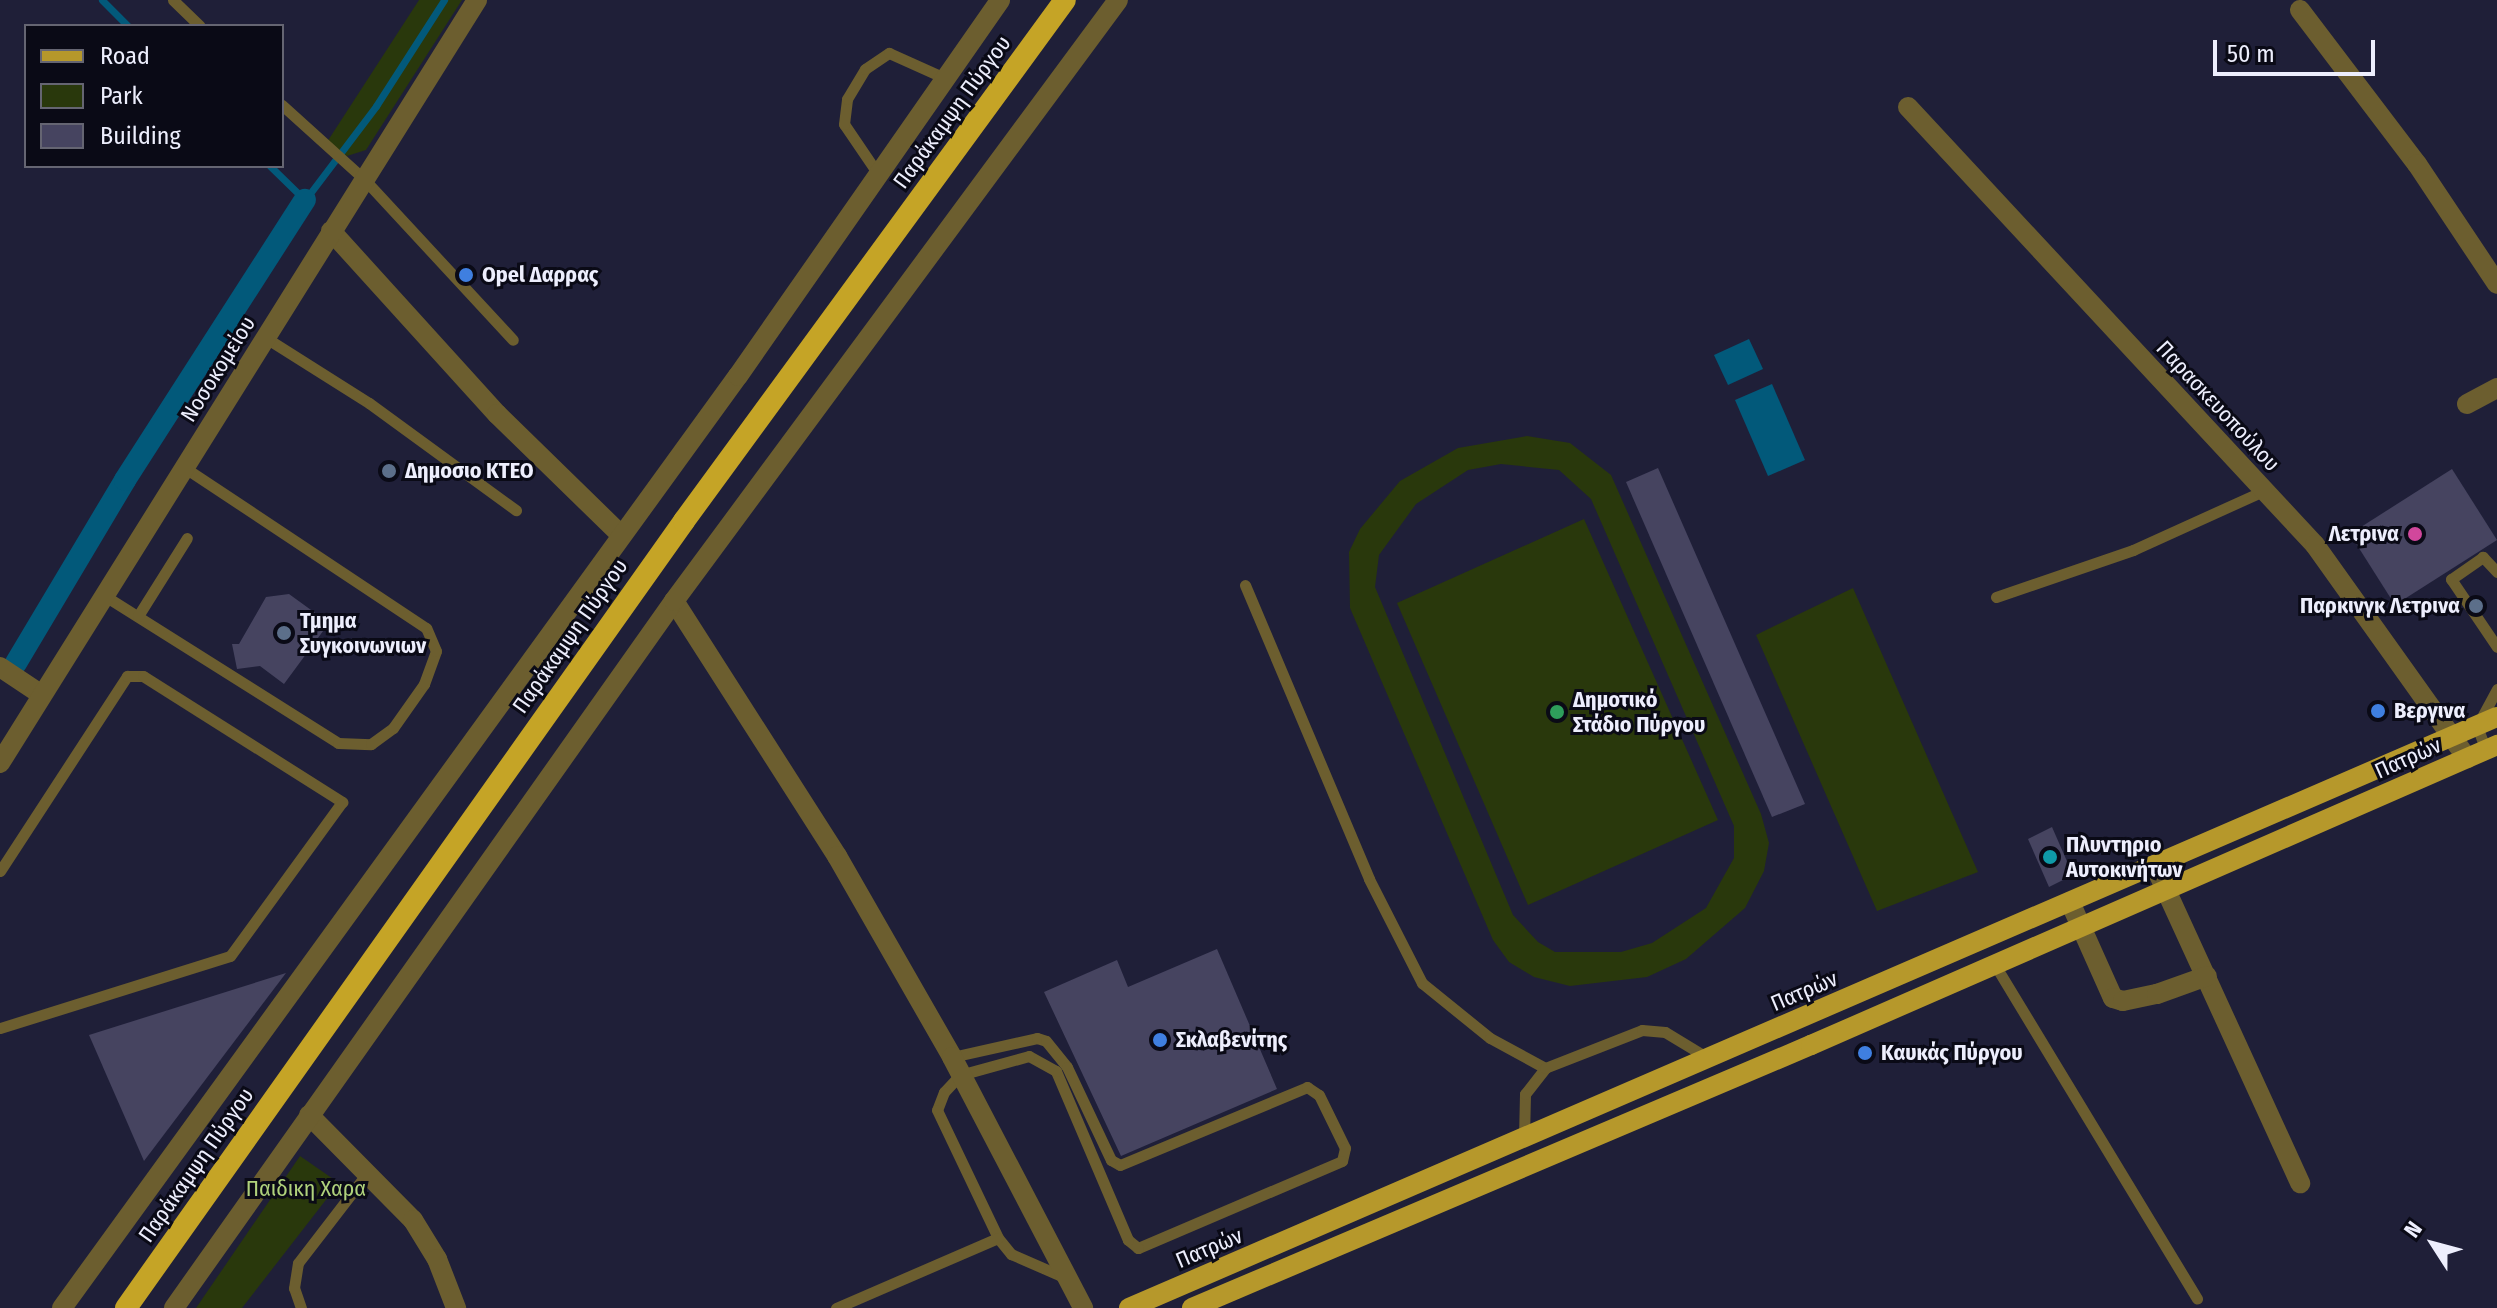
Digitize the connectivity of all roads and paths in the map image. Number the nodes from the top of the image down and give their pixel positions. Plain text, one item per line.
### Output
1 (173, 0) edge
2 (477, 0) edge
3 (1000, 0) edge
4 (1065, 0) edge
5 (1118, 0) edge
6 (2300, 10) dead end
7 (198, 24) edge
8 (945, 78) junction
9 (284, 107) edge
10 (1908, 107) dead end
11 (878, 174) junction
12 (364, 179) junction
13 (331, 231) junction
14 (2497, 284) edge
15 (266, 338) junction
16 (513, 340) dead end
17 (2497, 388) edge
18 (2467, 404) dead end
19 (185, 468) junction
20 (2263, 491) junction
21 (516, 510) dead end
22 (620, 534) junction
23 (187, 538) dead end
24 (2497, 572) edge
25 (1245, 585) dead end
26 (105, 596) junction
27 (1996, 597) dead end
28 (674, 601) junction
29 (138, 616) junction
30 (2497, 647) edge
31 (0, 667) edge
32 (2497, 689) edge
33 (42, 695) junction
34 (2497, 717) edge
35 (2477, 726) junction
36 (2453, 737) junction
37 (2483, 751) edge
38 (0, 763) edge
39 (2155, 866) junction
40 (0, 871) edge
41 (2168, 890) junction
42 (2070, 902) junction
43 (2080, 928) junction
44 (1995, 965) junction
45 (2207, 976) junction
46 (0, 1028) edge
47 (1708, 1058) junction
48 (956, 1066) junction
49 (1545, 1068) junction
50 (309, 1115) junction
51 (1524, 1138) junction
52 (368, 1172) junction
53 (2300, 1183) dead end
54 (1400, 1191) junction
55 (1412, 1212) junction
56 (998, 1238) junction
57 (1067, 1278) junction
58 (2197, 1299) dead end
59 (62, 1308) edge
60 (126, 1308) edge
61 (174, 1308) edge
62 (301, 1308) edge
63 (456, 1308) edge
64 (836, 1308) edge
65 (1083, 1308) edge
66 (1129, 1308) edge
67 (1192, 1308) edge

1 - 7 lane
2 - 12 street, Νοσοκομείου
3 - 8 street
4 - 60 highway, Παράκαμψη Πύργου
5 - 28 street
6 - 14 street
8 - 11 street
8 - 11 lane
9 - 12 lane
10 - 20 street, Παρασκευοπούλου
11 - 22 street
12 - 13 street, Νοσοκομείου
12 - 16 lane
13 - 15 street, Νοσοκομείου
13 - 22 street
15 - 19 street, Νοσοκομείου
15 - 21 lane
17 - 18 street
19 - 26 street, Νοσοκομείου
19 - 29 lane
20 - 27 lane
20 - 36 street, Παρασκευοπούλου
22 - 59 street
23 - 29 lane
24 - 30 lane
25 - 49 lane
26 - 29 lane
26 - 33 street, Νοσοκομείου
28 - 48 street
28 - 50 street
31 - 33 street
32 - 35 lane
33 - 38 street, Νοσοκομείου
34 - 35 main road, Πατρών
35 - 36 main road, Πατρών
35 - 37 lane
36 - 37 street, Παρασκευοπούλου
36 - 39 main road, Πατρών
37 - 41 main road, Πατρών
39 - 41 street
39 - 42 main road, Πατρών
40 - 46 lane
41 - 43 main road, Πατρών
41 - 45 street
42 - 43 street
42 - 47 main road, Πατρών
43 - 44 main road, Πατρών
43 - 45 street
44 - 55 main road, Πατρών
44 - 58 lane
45 - 53 street
47 - 49 lane
47 - 51 main road, Πατρών
48 - 48 lane
48 - 56 lane
48 - 57 street
49 - 51 lane
50 - 52 street
50 - 61 street
51 - 54 main road, Πατρών
52 - 62 lane
52 - 63 street
54 - 55 main road
54 - 66 main road, Πατρών
55 - 67 main road, Πατρών
56 - 57 lane
56 - 64 lane
57 - 65 street

